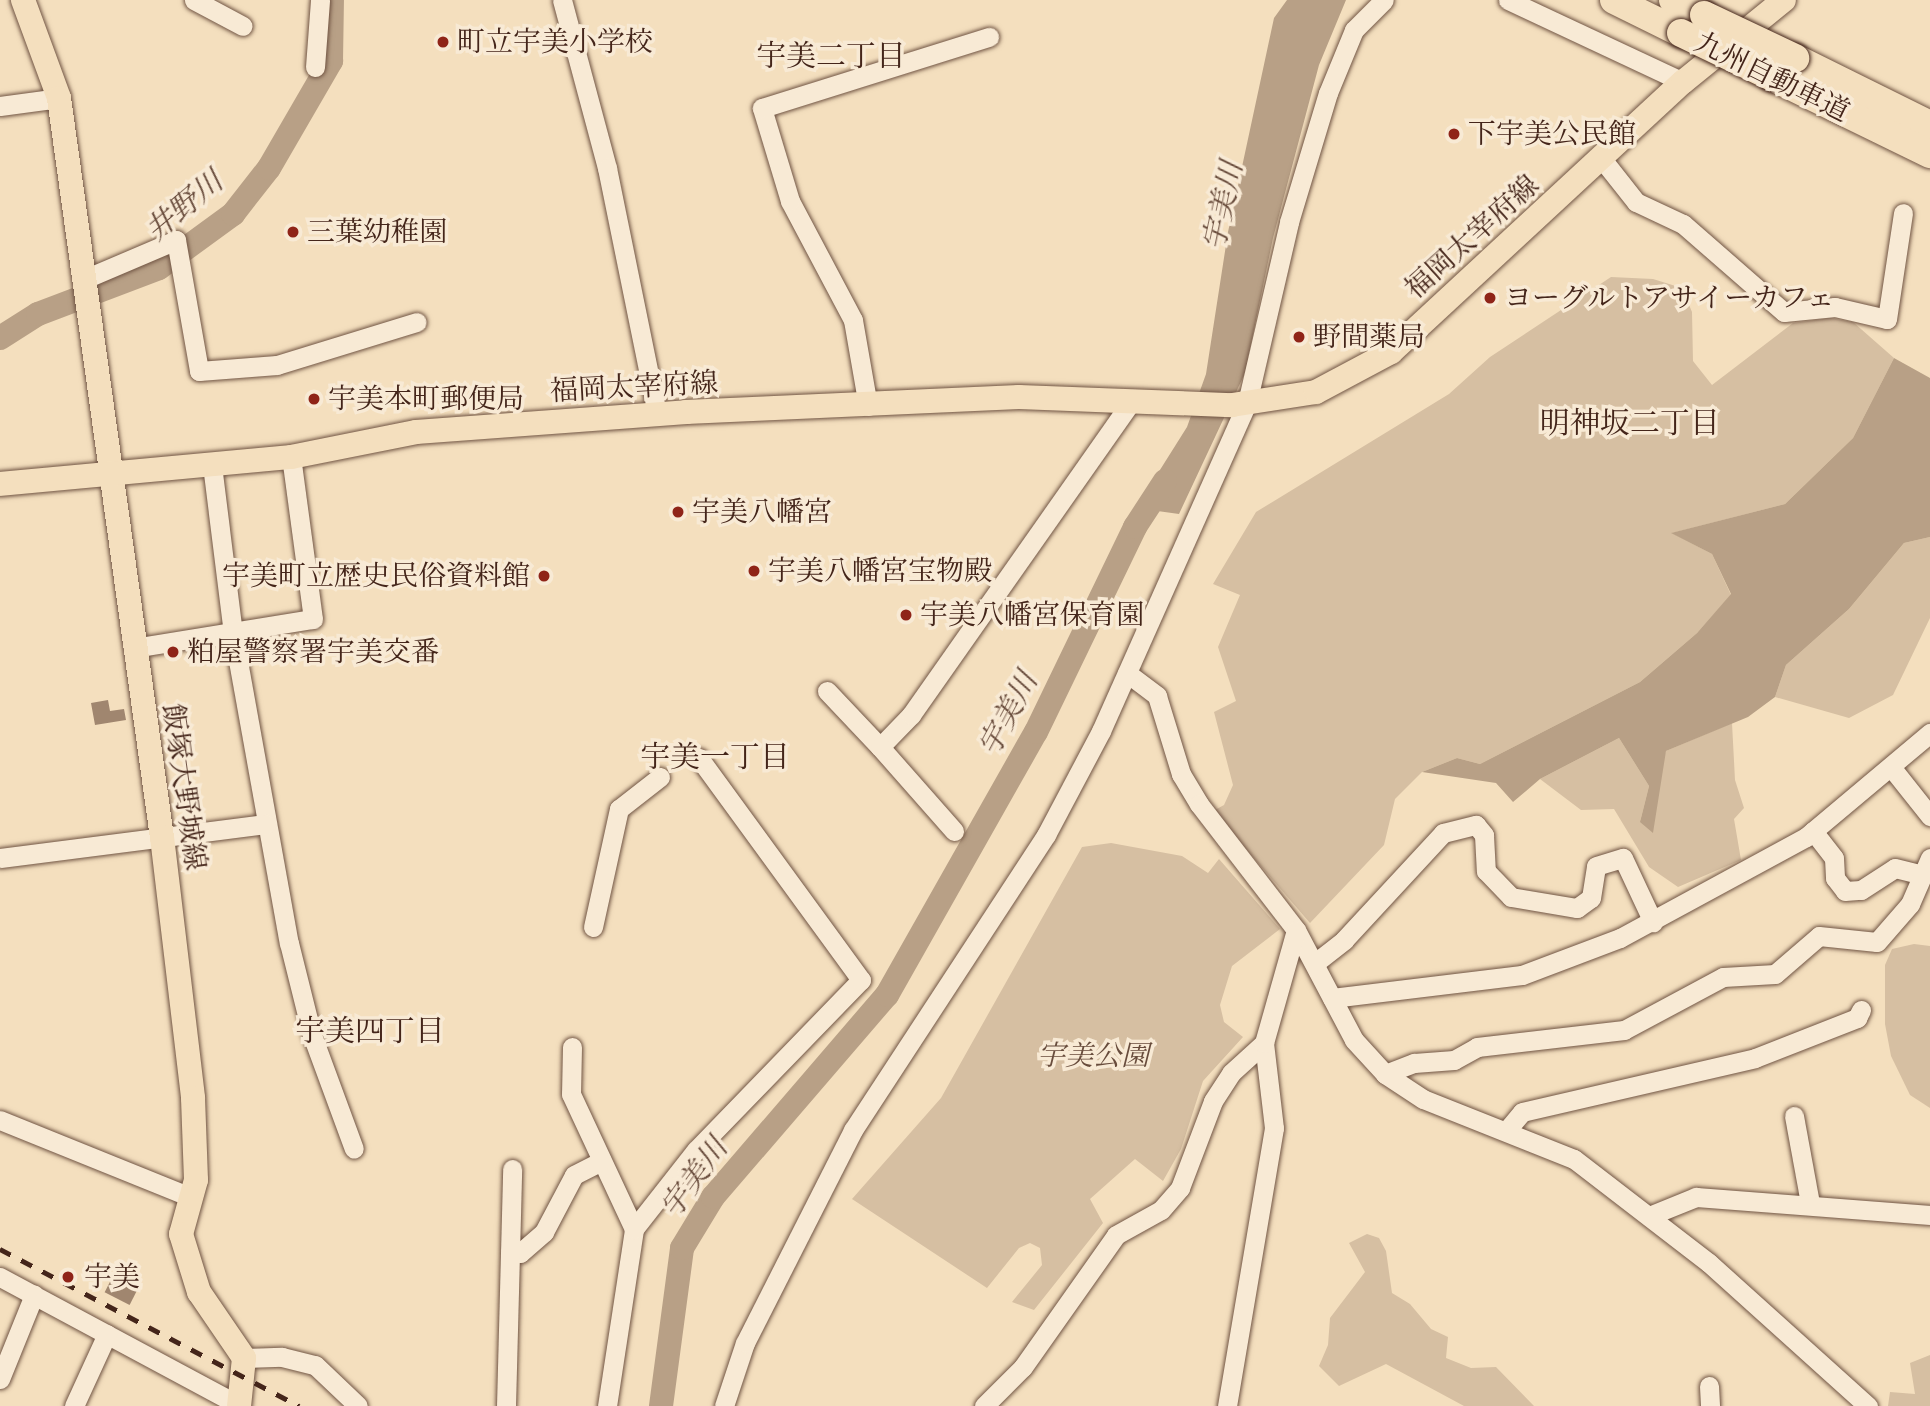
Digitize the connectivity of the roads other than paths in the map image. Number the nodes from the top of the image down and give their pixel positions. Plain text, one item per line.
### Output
1 (23, 0) edge
2 (194, 0) edge
3 (320, 0) edge
4 (562, 0) edge
5 (1384, 0) edge
6 (1508, 0) edge
7 (1614, 0) edge
8 (1673, 0) edge
9 (1775, 2) edge
10 (243, 26) dead end
11 (989, 37) dead end
12 (316, 67) dead end
13 (1683, 82) junction
14 (58, 98) junction
15 (0, 106) edge
16 (1927, 123) edge
17 (1930, 154) edge
18 (1602, 159) junction
19 (1903, 213) dead end
20 (87, 281) junction
21 (417, 322) dead end
22 (1133, 399) junction
23 (1240, 404) junction
24 (868, 406) junction
25 (657, 414) junction
26 (291, 457) junction
27 (212, 466) junction
28 (112, 475) junction
29 (0, 484) edge
30 (233, 633) junction
31 (133, 648) junction
32 (1127, 673) junction
33 (827, 691) dead end
34 (1930, 733) edge
35 (880, 747) junction
36 (699, 758) dead end
37 (1891, 767) junction
38 (660, 777) dead end
39 (1930, 816) edge
40 (266, 824) junction
41 (954, 831) dead end
42 (1813, 831) junction
43 (162, 837) junction
44 (0, 858) edge
45 (1926, 867) edge
46 (1653, 922) junction
47 (593, 927) dead end
48 (1296, 930) junction
49 (1315, 963) junction
50 (1332, 998) junction
51 (1861, 1010) dead end
52 (1264, 1044) junction
53 (572, 1047) dead end
54 (1385, 1074) junction
55 (1794, 1116) dead end
56 (0, 1120) edge
57 (1507, 1130) junction
58 (354, 1149) dead end
59 (602, 1161) junction
60 (512, 1169) dead end
61 (191, 1198) junction
62 (1810, 1203) junction
63 (1930, 1215) edge
64 (1648, 1216) junction
65 (634, 1229) junction
66 (510, 1253) junction
67 (0, 1278) edge
68 (34, 1295) junction
69 (107, 1334) junction
70 (244, 1358) junction
71 (0, 1379) edge
72 (1709, 1385) dead end
73 (74, 1406) edge
74 (239, 1406) edge
75 (358, 1406) edge
76 (506, 1406) edge
77 (607, 1406) edge
78 (724, 1406) edge
79 (984, 1406) edge
80 (1227, 1406) edge
81 (1710, 1406) edge
82 (1868, 1406) edge

1 - 14 main road, 飯塚大野城線
2 - 10 street
3 - 12 street
4 - 25 street
5 - 23 street
6 - 13 street
7 - 17 highway, 九州自動車道, bridge
8 - 16 highway, 九州自動車道, bridge
9 - 13 main road, 福岡太宰府線
11 - 24 street
13 - 18 main road, 福岡太宰府線
14 - 15 street
14 - 20 main road, 飯塚大野城線
18 - 19 street
18 - 23 main road, 福岡太宰府線
20 - 21 street
20 - 28 main road, 飯塚大野城線
22 - 23 main road, 福岡太宰府線
22 - 24 main road, 福岡太宰府線
22 - 35 street
23 - 32 street
24 - 25 main road, 福岡太宰府線
25 - 26 main road, 福岡太宰府線
26 - 27 main road, 福岡太宰府線
26 - 30 street
27 - 28 main road, 福岡太宰府線
27 - 30 street
28 - 29 main road, 福岡太宰府線
28 - 31 main road, 飯塚大野城線
30 - 31 street
30 - 40 street
31 - 43 main road, 飯塚大野城線
32 - 48 street
32 - 78 street
33 - 35 street
34 - 37 street
35 - 41 street
36 - 65 street
37 - 39 street
37 - 42 street
38 - 47 street
40 - 43 street
40 - 58 street
42 - 45 street
42 - 46 street
43 - 44 street
43 - 61 main road, 飯塚大野城線
45 - 54 street
46 - 49 street
46 - 50 street
48 - 49 street
48 - 52 street
49 - 50 street
50 - 54 street
51 - 57 street
52 - 79 street
52 - 80 street
53 - 59 street
54 - 57 street
55 - 62 street
56 - 61 street
57 - 64 street
59 - 65 street
59 - 66 street
60 - 66 street
61 - 70 main road, 飯塚大野城線
62 - 63 street
62 - 64 street
64 - 82 street
65 - 77 street
66 - 76 street
67 - 68 street
68 - 69 street
68 - 71 street
69 - 73 street
69 - 74 street
70 - 74 main road
70 - 75 street
72 - 81 street

